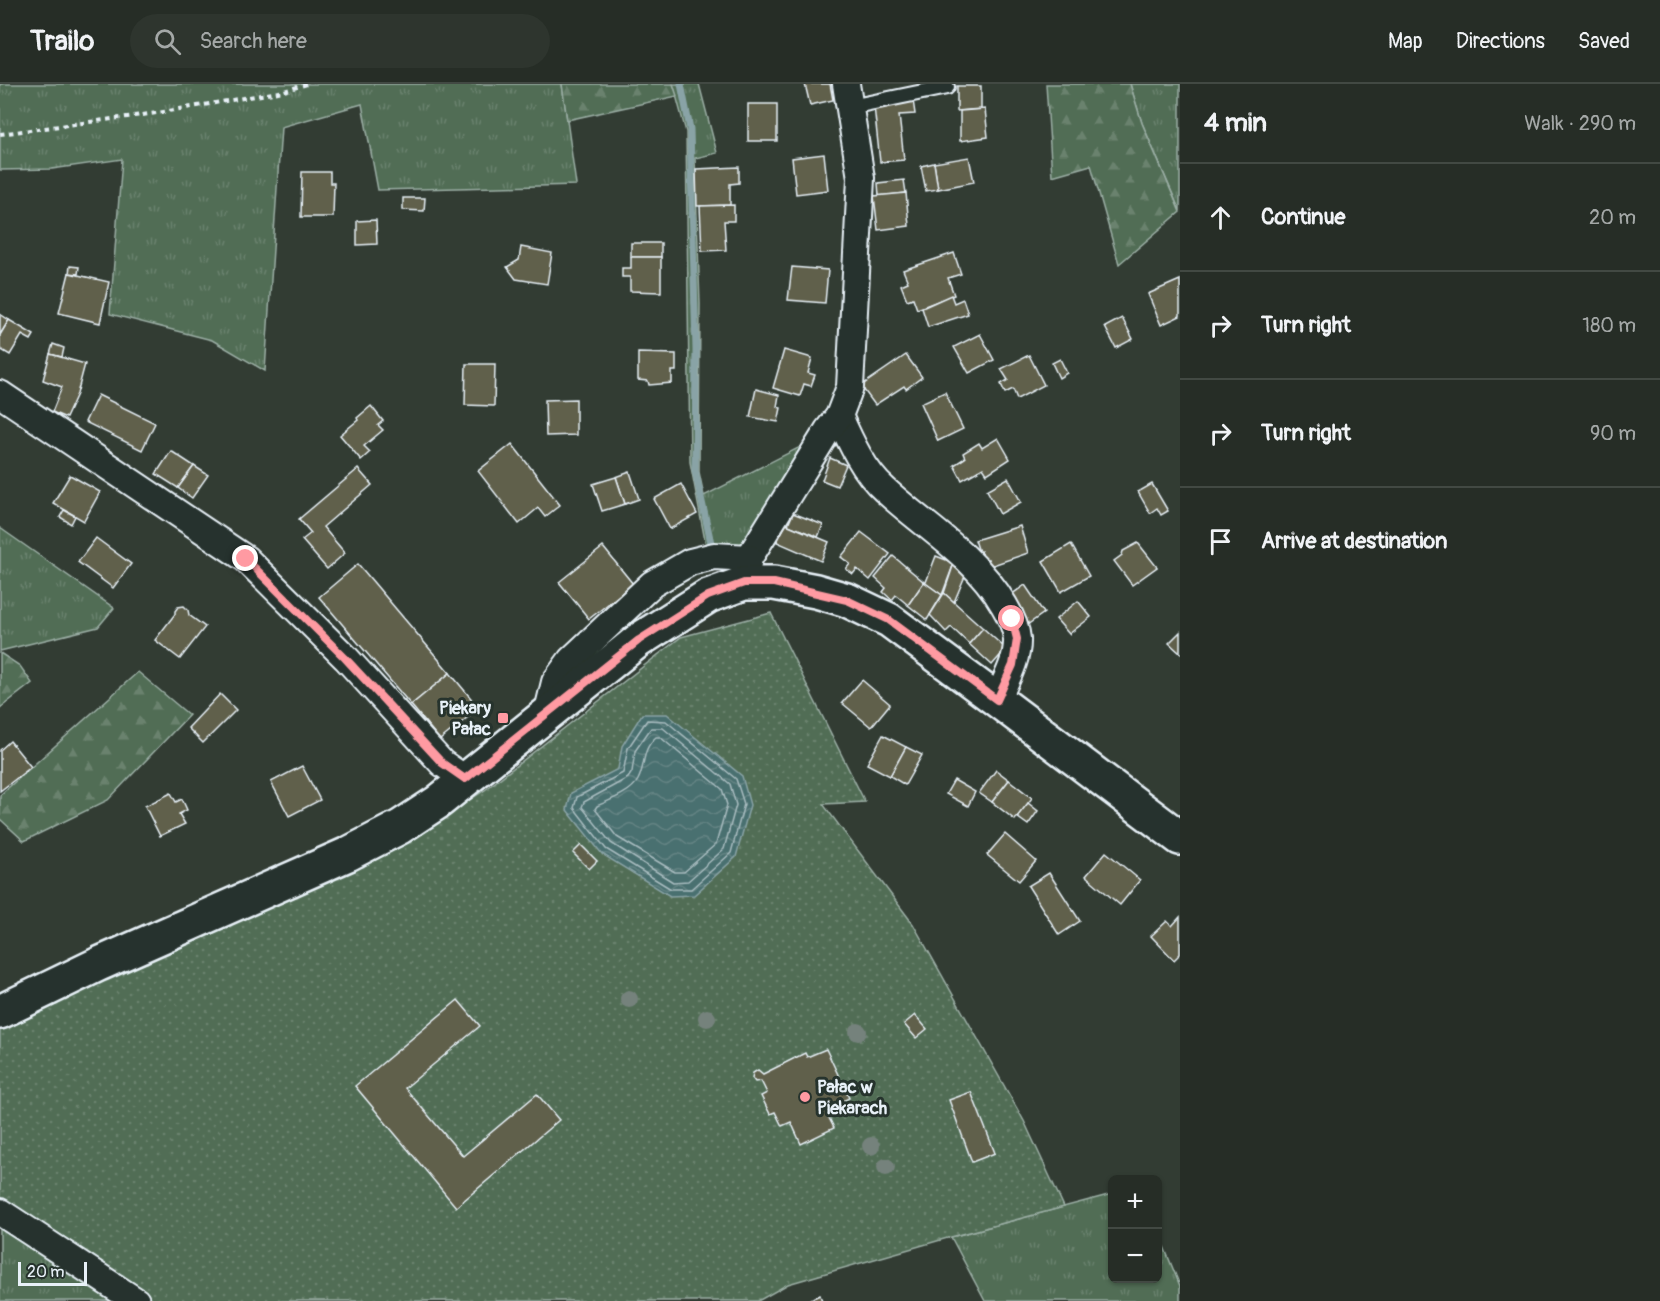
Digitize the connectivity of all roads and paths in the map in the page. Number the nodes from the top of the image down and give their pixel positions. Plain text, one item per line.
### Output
1 (307, 84) edge
2 (947, 87) dead end
3 (848, 96) edge
4 (0, 134) edge
5 (0, 394) edge
6 (839, 416) junction
7 (746, 570) junction
8 (997, 700) junction
9 (465, 779) junction
10 (1180, 838) edge
11 (0, 1012) edge
12 (0, 1212) edge
13 (136, 1301) edge

1 - 4 path
2 - 3 lane
3 - 6 street
5 - 9 street
6 - 7 street
6 - 8 street
7 - 8 street
7 - 9 street
8 - 10 street
9 - 11 street
12 - 13 street

